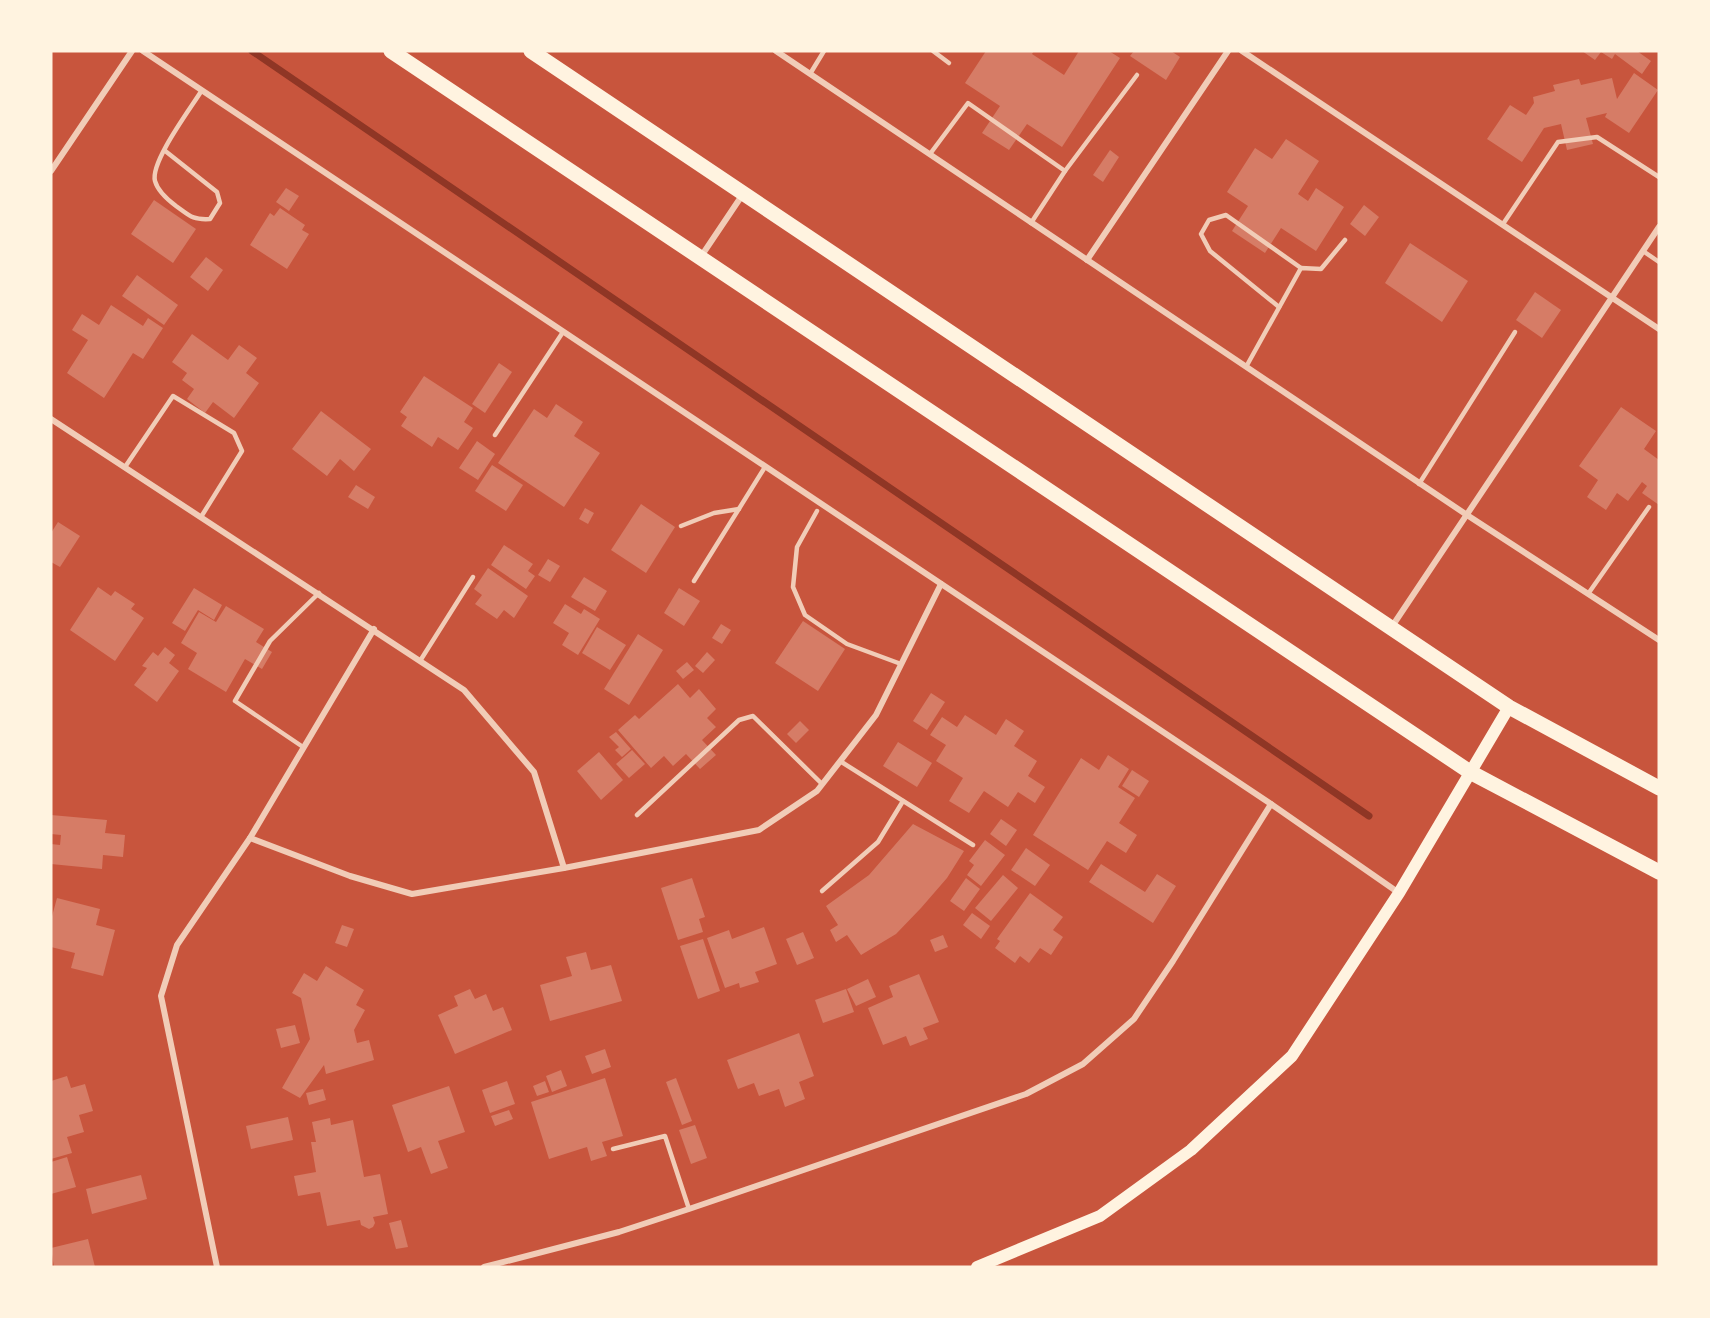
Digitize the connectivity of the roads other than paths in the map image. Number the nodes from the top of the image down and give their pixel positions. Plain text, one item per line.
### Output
1 (132, 51) edge
2 (143, 51) edge
3 (391, 51) edge
4 (531, 51) edge
5 (776, 51) edge
6 (824, 51) edge
7 (933, 51) edge
8 (1228, 51) edge
9 (1242, 51) edge
10 (949, 63) dead end
11 (810, 74) junction
12 (1137, 75) dead end
13 (202, 90) junction
14 (164, 150) junction
15 (930, 154) junction
16 (51, 171) edge
17 (1065, 171) junction
18 (1659, 177) edge
19 (743, 194) junction
20 (1031, 223) junction
21 (1503, 224) junction
22 (1659, 227) edge
23 (1345, 240) dead end
24 (1643, 251) junction
25 (700, 259) junction
26 (1087, 260) junction
27 (1659, 262) edge
28 (1300, 268) junction
29 (1612, 297) junction
30 (1279, 307) junction
31 (1659, 329) edge
32 (563, 332) junction
33 (1515, 332) dead end
34 (1246, 367) junction
35 (51, 419) edge
36 (495, 435) dead end
37 (125, 467) junction
38 (765, 467) junction
39 (1419, 484) junction
40 (1649, 507) dead end
41 (739, 509) junction
42 (817, 511) dead end
43 (1467, 515) junction
44 (201, 516) junction
45 (681, 526) dead end
46 (472, 577) dead end
47 (694, 581) dead end
48 (940, 584) junction
49 (319, 593) junction
50 (1588, 594) junction
51 (374, 629) junction
52 (1391, 629) junction
53 (1659, 640) edge
54 (420, 661) junction
55 (901, 664) junction
56 (1509, 707) junction
57 (303, 747) junction
58 (840, 761) junction
59 (1470, 772) junction
60 (822, 784) junction
61 (1659, 788) edge
62 (903, 801) junction
63 (1271, 804) junction
64 (637, 814) dead end
65 (250, 838) junction
66 (973, 845) dead end
67 (564, 868) junction
68 (1659, 872) edge
69 (822, 891) dead end
70 (1399, 893) junction
71 (613, 1149) dead end
72 (689, 1209) junction
73 (217, 1267) edge
74 (484, 1267) edge
75 (977, 1267) edge

1 - 16 street
2 - 13 street
3 - 25 main road
4 - 19 main road
5 - 11 street
6 - 11 lane
7 - 10 lane
8 - 26 street
9 - 21 street
11 - 15 street
12 - 17 lane
13 - 14 lane
13 - 32 street
14 - 14 lane
15 - 17 lane
15 - 20 street
17 - 20 lane
18 - 21 lane
19 - 25 street
19 - 52 main road
20 - 26 street
21 - 29 street
22 - 24 street
23 - 28 lane
24 - 27 lane
24 - 29 street
25 - 59 main road
26 - 34 street
28 - 30 lane
28 - 30 lane
29 - 31 street
29 - 43 street
30 - 34 lane
32 - 36 lane
32 - 38 street
33 - 39 lane
34 - 39 street
35 - 37 street
37 - 44 street
37 - 44 lane
38 - 41 lane
38 - 48 street
39 - 43 street
40 - 50 lane
41 - 45 lane
41 - 47 lane
42 - 55 lane
43 - 50 street
43 - 52 street
44 - 49 street
46 - 54 lane
48 - 55 street
48 - 63 street
49 - 51 street
49 - 57 lane
50 - 53 street
51 - 54 street
51 - 57 street
52 - 56 main road
54 - 67 street
55 - 58 street
56 - 59 main road
56 - 61 main road
57 - 65 street
58 - 60 street
58 - 62 lane
59 - 68 main road
59 - 70 main road
60 - 64 lane
60 - 67 street
62 - 66 lane
62 - 69 lane
63 - 70 street
63 - 72 street
65 - 67 street
65 - 73 street
70 - 75 main road
71 - 72 lane
72 - 74 street

